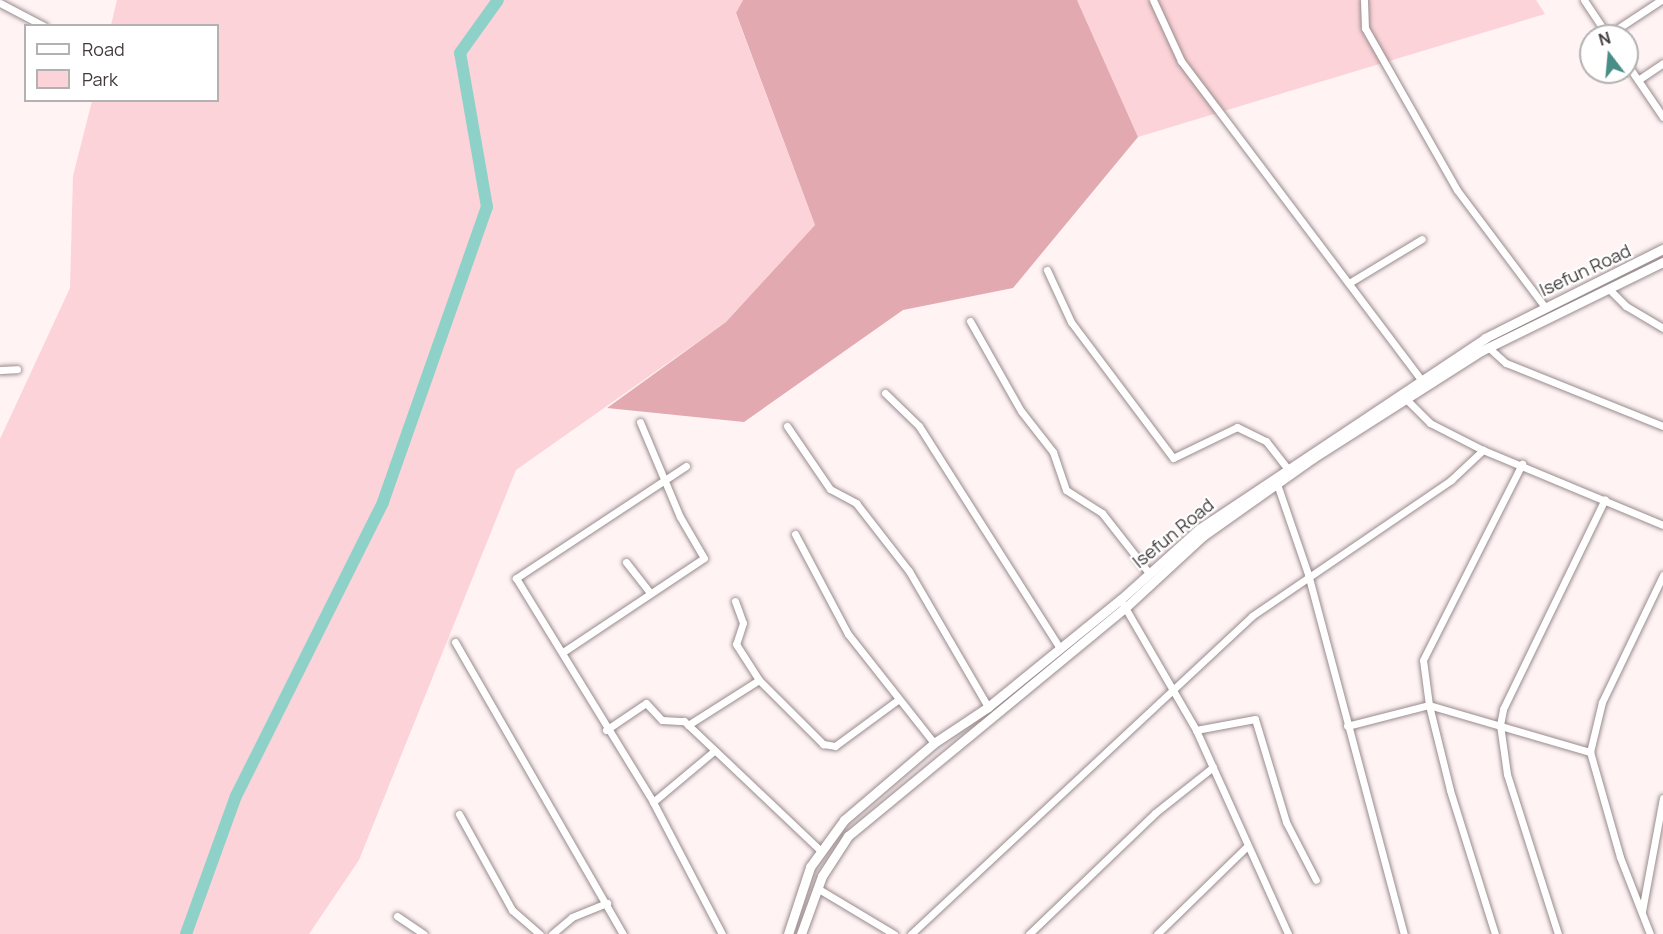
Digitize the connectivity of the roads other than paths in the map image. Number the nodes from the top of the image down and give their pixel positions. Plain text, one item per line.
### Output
1 (1153, 0) edge
2 (1364, 0) edge
3 (1584, 0) edge
4 (1661, 0) edge
5 (0, 3) edge
6 (40, 24) edge
7 (1600, 24) edge
8 (1625, 24) edge
9 (1663, 63) edge
10 (1639, 79) edge
11 (1639, 81) edge
12 (1663, 117) edge
13 (1422, 239) dead end
14 (1663, 249) edge
15 (1663, 262) edge
16 (1047, 270) dead end
17 (1349, 283) junction
18 (1610, 289) junction
19 (1545, 308) junction
20 (970, 321) dead end
21 (1663, 328) edge
22 (1488, 347) junction
23 (17, 369) dead end
24 (0, 370) edge
25 (1420, 378) junction
26 (885, 393) dead end
27 (1406, 399) junction
28 (640, 422) dead end
29 (787, 426) dead end
30 (1663, 426) edge
31 (1483, 450) junction
32 (1522, 464) junction
33 (686, 466) dead end
34 (1286, 468) junction
35 (662, 479) junction
36 (1277, 484) junction
37 (1605, 499) junction
38 (1663, 525) edge
39 (795, 534) dead end
40 (626, 562) dead end
41 (1149, 573) junction
42 (1308, 574) junction
43 (1663, 575) edge
44 (649, 591) junction
45 (735, 601) dead end
46 (1123, 604) junction
47 (455, 642) dead end
48 (1060, 648) junction
49 (563, 652) junction
50 (759, 680) junction
51 (1170, 689) junction
52 (899, 699) junction
53 (1429, 705) junction
54 (988, 707) junction
55 (688, 725) junction
56 (1500, 725) junction
57 (1347, 726) junction
58 (606, 730) junction
59 (1196, 730) junction
60 (934, 743) junction
61 (714, 751) junction
62 (1590, 752) junction
63 (1214, 767) junction
64 (1663, 798) edge
65 (653, 802) junction
66 (459, 814) dead end
67 (1246, 847) junction
68 (820, 850) junction
69 (1316, 880) dead end
70 (817, 888) junction
71 (607, 903) junction
72 (1642, 911) junction
73 (397, 916) dead end
74 (1285, 933) edge
75 (424, 934) edge
76 (540, 934) edge
77 (552, 934) edge
78 (623, 934) edge
79 (722, 934) edge
80 (788, 934) edge
81 (801, 934) edge
82 (894, 934) edge
83 (911, 934) edge
84 (1029, 934) edge
85 (1157, 934) edge
86 (1404, 934) edge
87 (1495, 934) edge
88 (1558, 934) edge
89 (1650, 934) edge

1 - 17 street
2 - 19 street
3 - 7 street
4 - 8 street
5 - 6 street
9 - 10 street
11 - 12 street
13 - 17 street
14 - 19 street, Isefun Road
15 - 18 street, Isefun Road
16 - 34 street
17 - 25 street
18 - 21 street
18 - 22 street, Isefun Road
19 - 25 street, Isefun Road
20 - 41 street
22 - 27 street, Isefun Road
22 - 30 street
23 - 24 street
25 - 34 street, Isefun Road
26 - 48 street
27 - 31 street
27 - 36 street, Isefun Road
28 - 35 street
29 - 54 street
31 - 32 street
31 - 42 street
32 - 37 street
32 - 53 street
33 - 35 street
34 - 41 street, Isefun Road
35 - 44 street
35 - 49 street
36 - 42 street
36 - 46 street, Isefun Road
37 - 38 street
37 - 56 street
39 - 52 street
40 - 44 street
41 - 46 street, Isefun Road
42 - 51 street
42 - 57 street
43 - 62 street
44 - 49 street
45 - 50 street
46 - 48 street, Isefun Road
46 - 51 street
46 - 70 street, Isefun Road
47 - 71 street
48 - 54 street, Isefun Road
49 - 58 street
50 - 52 street
50 - 55 street
51 - 59 street
51 - 83 street
52 - 60 street
53 - 56 street
53 - 57 street
53 - 87 street
54 - 60 street, Isefun Road
55 - 58 street
55 - 61 street
56 - 62 street
56 - 88 street
57 - 86 street
58 - 65 street
59 - 63 street
59 - 69 street
60 - 68 street, Isefun Road
61 - 65 street
61 - 68 street
62 - 72 street
63 - 67 street
63 - 84 street
64 - 72 street
65 - 79 street
66 - 76 street
67 - 74 street
67 - 85 street
68 - 80 street, Isefun Road
70 - 81 street, Isefun Road
70 - 82 street
71 - 77 street
71 - 78 street
72 - 89 street
73 - 75 street

